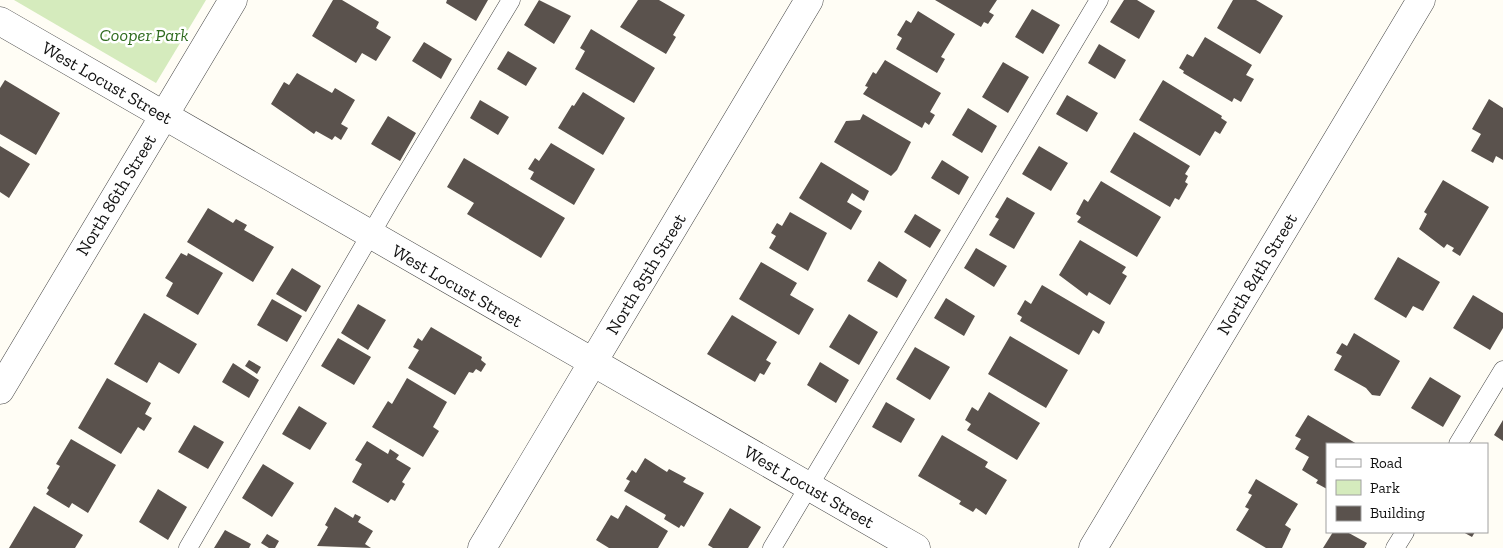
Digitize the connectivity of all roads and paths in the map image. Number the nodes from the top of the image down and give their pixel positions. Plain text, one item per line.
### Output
1 (233, 0) edge
2 (511, 0) edge
3 (810, 0) edge
4 (1099, 0) edge
5 (1421, 0) edge
6 (0, 21) edge
7 (164, 116) junction
8 (370, 236) junction
9 (593, 364) junction
10 (1503, 370) edge
11 (0, 390) edge
12 (1459, 443) edge
13 (808, 487) junction
14 (1404, 533) edge
15 (188, 548) edge
16 (482, 548) edge
17 (772, 548) edge
18 (916, 548) edge
19 (1093, 548) edge
20 (1395, 548) edge

1 - 7 street, North 86th Street
2 - 8 lane
3 - 9 street, North 85th Street
4 - 13 lane
5 - 19 street, North 84th Street
6 - 7 street, West Locust Street
7 - 8 street, West Locust Street
7 - 11 street, North 86th Street
8 - 9 street, West Locust Street
8 - 15 lane
9 - 13 street, West Locust Street
9 - 16 street, North 85th Street
10 - 12 lane
13 - 17 lane
13 - 18 street, West Locust Street
14 - 20 lane

